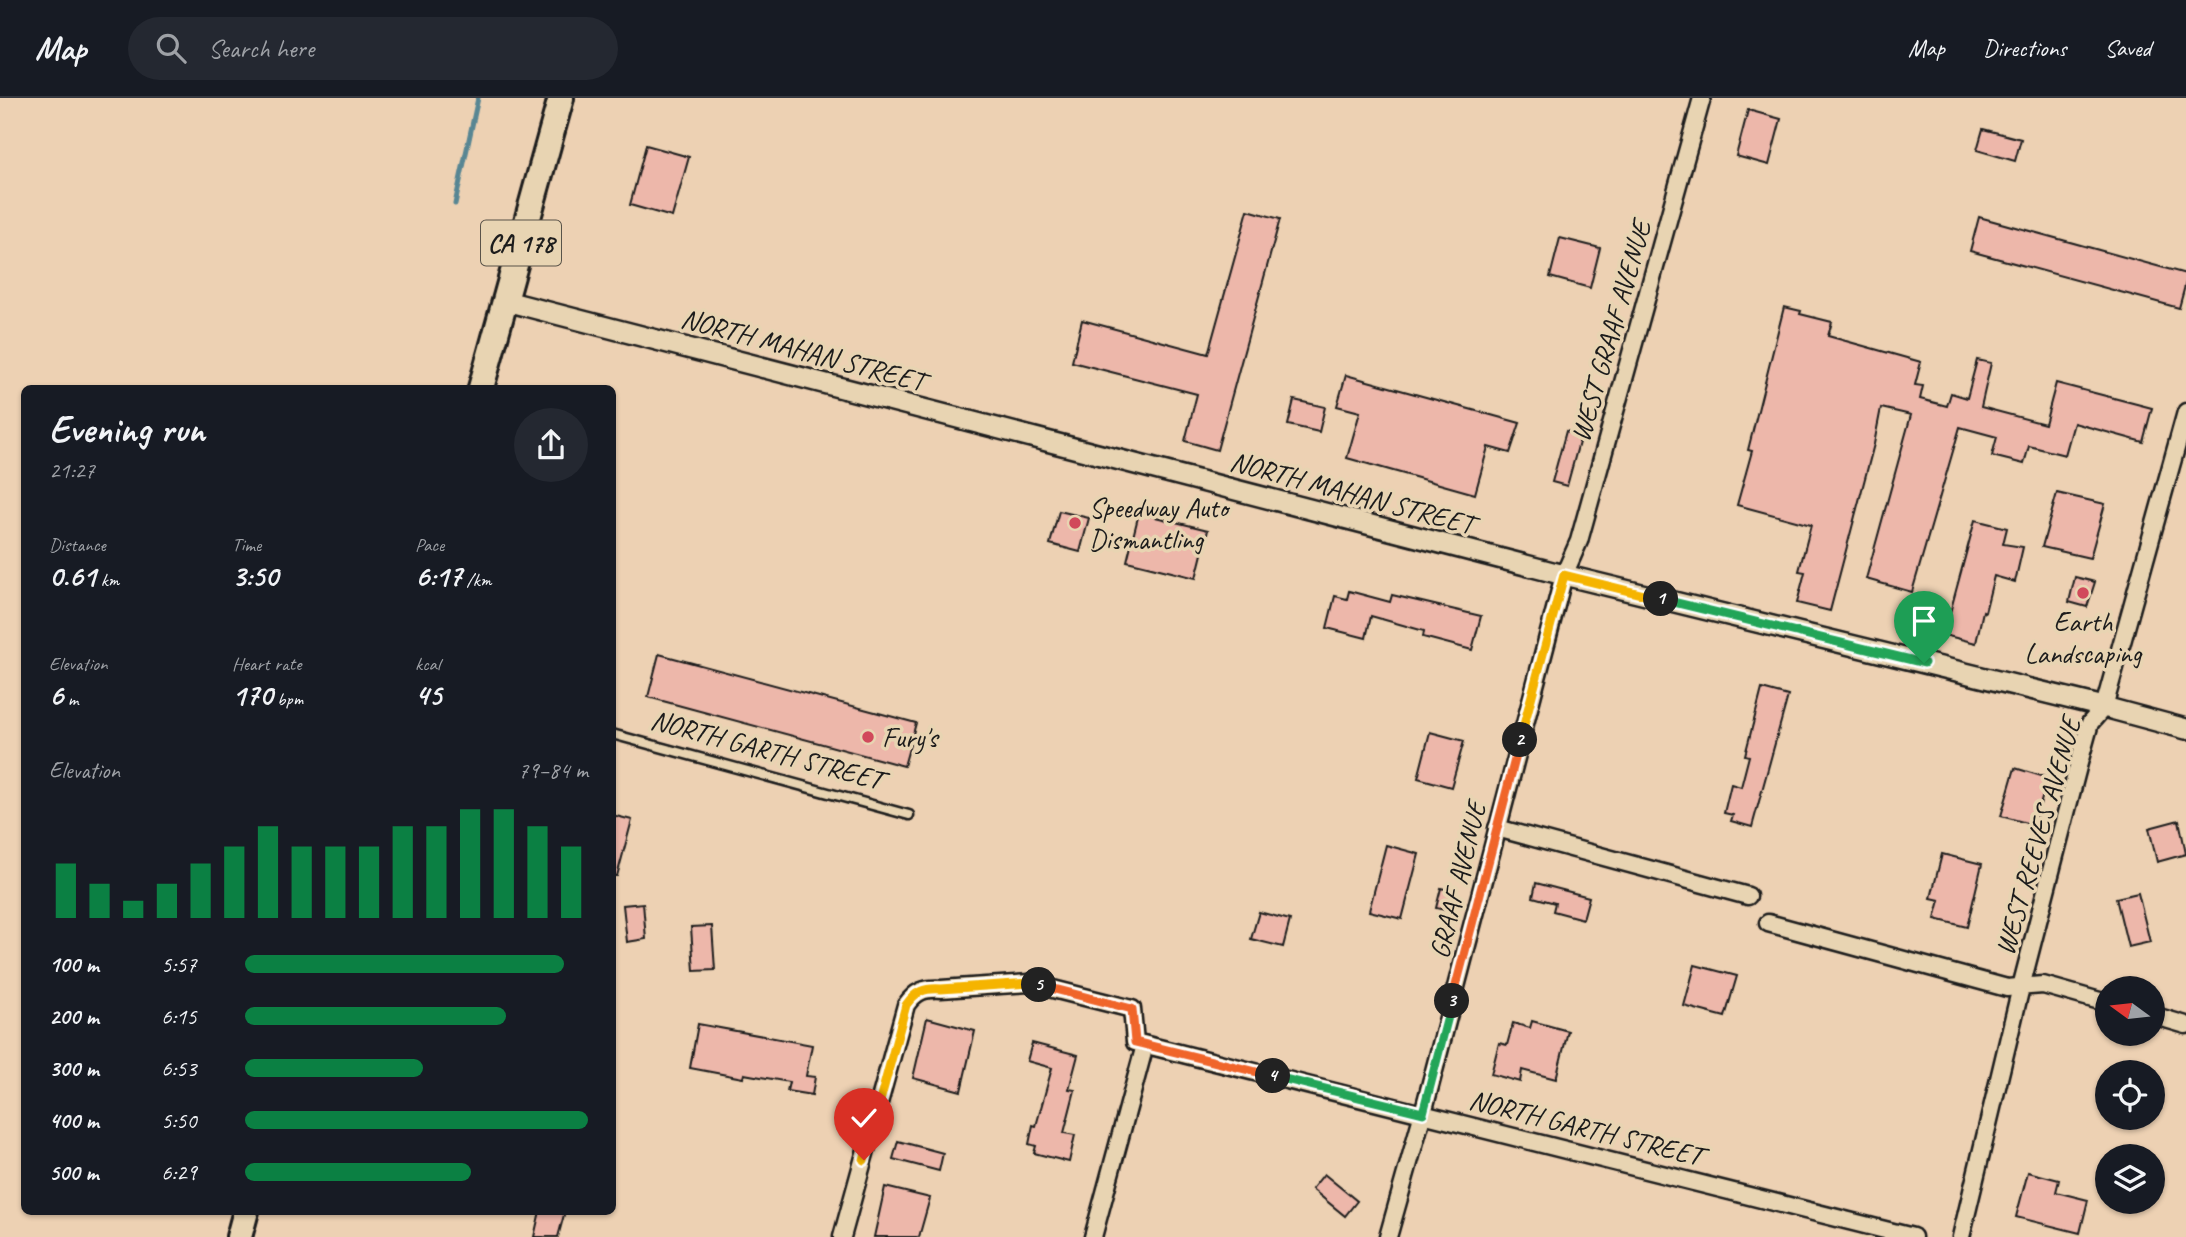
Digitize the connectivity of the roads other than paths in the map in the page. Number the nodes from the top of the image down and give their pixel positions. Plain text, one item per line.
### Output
1 (561, 98) edge
2 (1702, 98) edge
3 (506, 301) junction
4 (482, 385) edge
5 (2186, 412) edge
6 (1564, 575) junction
7 (2104, 707) junction
8 (2186, 729) edge
9 (616, 735) edge
10 (909, 815) dead end
11 (1497, 828) junction
12 (1748, 897) dead end
13 (1768, 923) dead end
14 (2021, 987) junction
15 (2095, 1000) edge
16 (2165, 1019) edge
17 (2186, 1025) edge
18 (1145, 1045) junction
19 (1423, 1113) junction
20 (245, 1215) edge
21 (239, 1237) edge
22 (842, 1237) edge
23 (1093, 1237) edge
24 (1388, 1237) edge
25 (1913, 1237) edge
26 (1961, 1237) edge

1 - 3 main road, CA 178
2 - 6 street, WEST GRAAF AVENUE
3 - 4 main road, CA 178
3 - 6 street, NORTH MAHAN STREET
5 - 7 street, WEST REEVES AVENUE
6 - 7 street, NORTH MAHAN STREET
6 - 11 street, GRAAF AVENUE
7 - 8 street, NORTH MAHAN STREET
7 - 14 street, WEST REEVES AVENUE
9 - 10 lane, NORTH GARTH STREET
11 - 12 street
11 - 19 street, GRAAF AVENUE
13 - 14 street
14 - 15 street
14 - 26 street, WEST REEVES AVENUE
16 - 17 street
18 - 19 street, NORTH GARTH STREET
18 - 22 street
18 - 23 street
19 - 24 street, GRAAF AVENUE
19 - 25 street, NORTH GARTH STREET
20 - 21 main road

